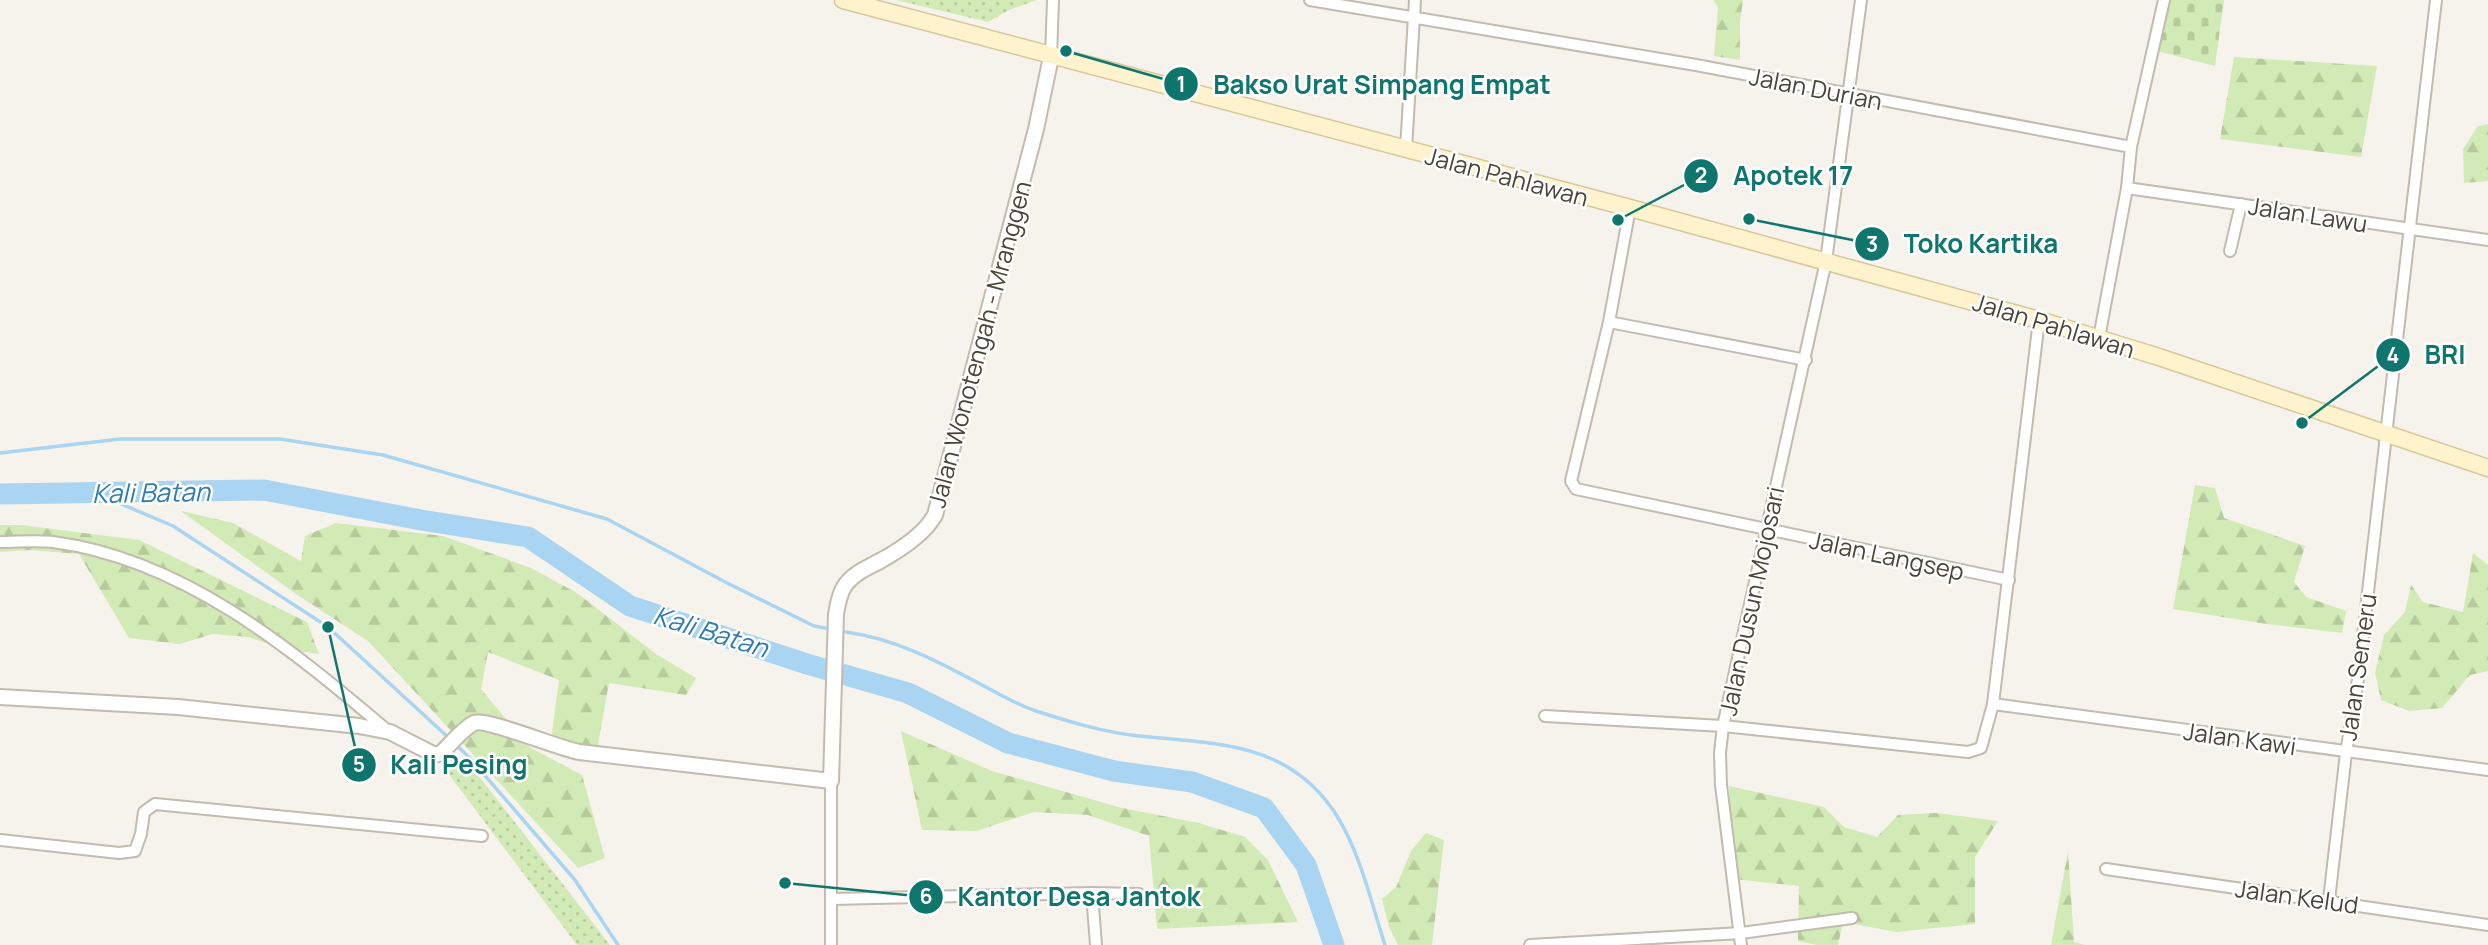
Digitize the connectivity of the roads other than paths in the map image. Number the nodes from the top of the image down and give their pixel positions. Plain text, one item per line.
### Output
1 (843, 0) edge
2 (1053, 0) edge
3 (1310, 0) edge
4 (1415, 0) edge
5 (1861, 0) edge
6 (2164, 0) edge
7 (2436, 0) edge
8 (1414, 19) junction
9 (1051, 57) junction
10 (1849, 95) junction
11 (2131, 147) junction
12 (1406, 149) junction
13 (2127, 188) junction
14 (2241, 204) junction
15 (1630, 208) junction
16 (2409, 230) junction
17 (2488, 240) edge
18 (2230, 251) dead end
19 (1826, 261) junction
20 (2039, 320) junction
21 (1609, 322) junction
22 (2099, 338) junction
23 (1806, 360) junction
24 (2386, 433) junction
25 (2488, 468) edge
26 (1766, 528) junction
27 (0, 542) edge
28 (2009, 580) junction
29 (0, 697) edge
30 (1993, 704) junction
31 (1545, 716) dead end
32 (1723, 726) junction
33 (390, 732) junction
34 (2346, 753) junction
35 (2488, 770) edge
36 (831, 780) junction
37 (482, 836) dead end
38 (0, 840) edge
39 (2105, 869) dead end
40 (1092, 893) junction
41 (1139, 894) dead end
42 (831, 899) junction
43 (2329, 900) junction
44 (1852, 918) dead end
45 (2488, 925) edge
46 (1741, 933) junction
47 (831, 945) edge
48 (1096, 945) edge
49 (1530, 945) edge
50 (1741, 945) edge

1 - 9 main road, Jalan Pahlawan
2 - 9 street
3 - 8 street, Jalan Durian
4 - 8 street
5 - 10 street, Jalan Dusun Mojosari
6 - 11 street
7 - 16 street, Jalan Semeru
8 - 10 street, Jalan Durian
8 - 12 street
9 - 12 main road, Jalan Pahlawan
9 - 36 street, Jalan Wonotengah - Mranggen
10 - 11 street, Jalan Durian
10 - 19 street, Jalan Dusun Mojosari
11 - 13 street
12 - 15 main road, Jalan Pahlawan
13 - 14 street, Jalan Lawu
13 - 22 street
14 - 16 street, Jalan Lawu
14 - 18 street
15 - 19 main road, Jalan Pahlawan
15 - 21 street
16 - 17 street, Jalan Lawu
16 - 24 street, Jalan Semeru
19 - 20 main road, Jalan Pahlawan
19 - 23 street, Jalan Dusun Mojosari
20 - 22 main road, Jalan Pahlawan
20 - 28 street
21 - 23 street
21 - 26 street, Jalan Langsep
22 - 24 main road, Jalan Pahlawan
23 - 26 street, Jalan Dusun Mojosari
24 - 25 main road, Jalan Pahlawan
24 - 34 street, Jalan Semeru
26 - 28 street, Jalan Langsep
26 - 32 street, Jalan Dusun Mojosari
27 - 33 street
28 - 30 street
29 - 33 street
30 - 32 street
30 - 34 street, Jalan Kawi
31 - 32 street
32 - 46 street, Jalan Dusun Mojosari
33 - 36 street
34 - 35 street, Jalan Kawi
34 - 43 street, Jalan Semeru
36 - 42 street
37 - 38 street
39 - 43 street, Jalan Kelud
40 - 41 street
40 - 42 street
40 - 48 street
42 - 47 street
43 - 45 street, Jalan Kelud
44 - 46 street
46 - 49 street
46 - 50 street, Jalan Dusun Mojosari

